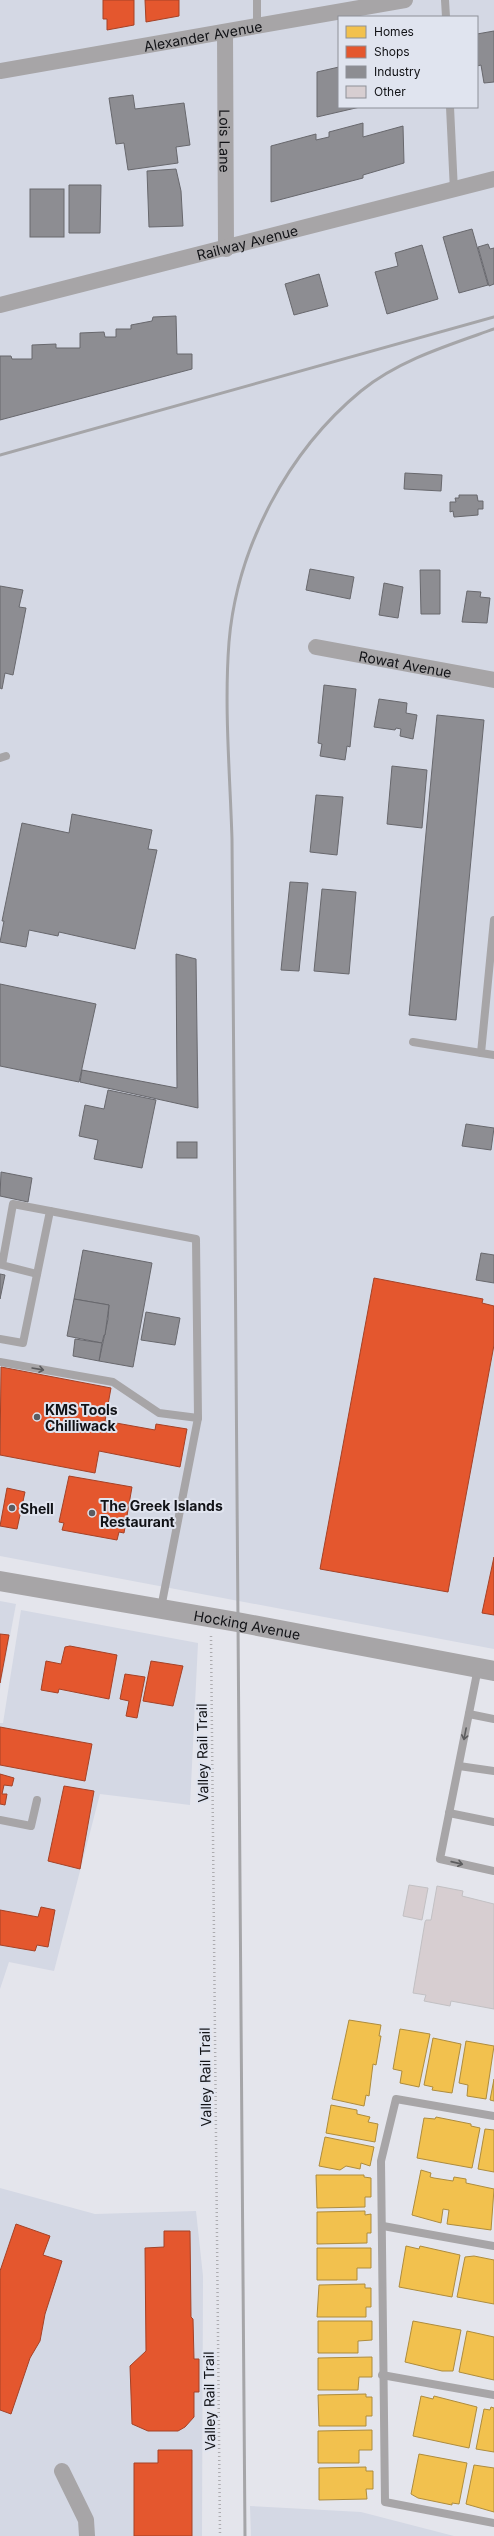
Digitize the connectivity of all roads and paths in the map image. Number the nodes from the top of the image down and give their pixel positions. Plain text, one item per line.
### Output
1 (257, 0) edge
2 (406, 0) edge
3 (445, 0) edge
4 (446, 16) edge
5 (257, 27) junction
6 (225, 32) junction
7 (0, 71) edge
8 (450, 108) edge
9 (494, 179) edge
10 (454, 190) junction
11 (226, 249) junction
12 (0, 305) edge
13 (316, 647) dead end
14 (494, 680) edge
15 (494, 920) edge
16 (413, 1042) dead end
17 (482, 1053) junction
18 (494, 1055) edge
19 (50, 1211) junction
20 (37, 1274) junction
21 (0, 1339) edge
22 (0, 1362) edge
23 (198, 1418) junction
24 (0, 1581) edge
25 (161, 1608) junction
26 (211, 1617) junction
27 (486, 1670) edge
28 (469, 1714) junction
29 (494, 1719) edge
30 (459, 1766) junction
31 (494, 1771) edge
32 (37, 1800) dead end
33 (449, 1813) junction
34 (0, 1820) edge
35 (494, 1822) edge
36 (494, 1871) edge
37 (494, 2116) edge
38 (383, 2226) junction
39 (494, 2246) edge
40 (382, 2375) junction
41 (494, 2395) edge
42 (62, 2471) dead end
43 (494, 2523) edge
44 (87, 2536) edge
45 (220, 2536) edge

1 - 5 lane
2 - 5 street, Alexander Avenue
3 - 4 lane
5 - 6 street, Alexander Avenue
6 - 7 street, Alexander Avenue
6 - 11 street, Lois Lane
8 - 10 lane
9 - 10 street, Railway Avenue
10 - 11 street, Railway Avenue
11 - 12 street, Railway Avenue
13 - 14 street, Rowat Avenue
15 - 17 lane
16 - 17 lane
17 - 18 lane
19 - 20 lane
19 - 20 lane
19 - 23 lane
20 - 21 lane
22 -> 23 lane
23 - 25 lane
24 - 25 street, Hocking Avenue
25 - 26 street, Hocking Avenue
26 - 27 street, Hocking Avenue
26 - 45 path, Valley Rail Trail
27 - 28 lane
28 - 29 lane
28 -> 30 lane
30 - 31 lane
30 - 33 lane
32 - 34 lane
33 - 35 lane
33 -> 36 lane
37 - 38 lane
38 - 39 lane
38 - 40 lane
40 - 41 lane
40 - 43 lane
42 - 44 street

